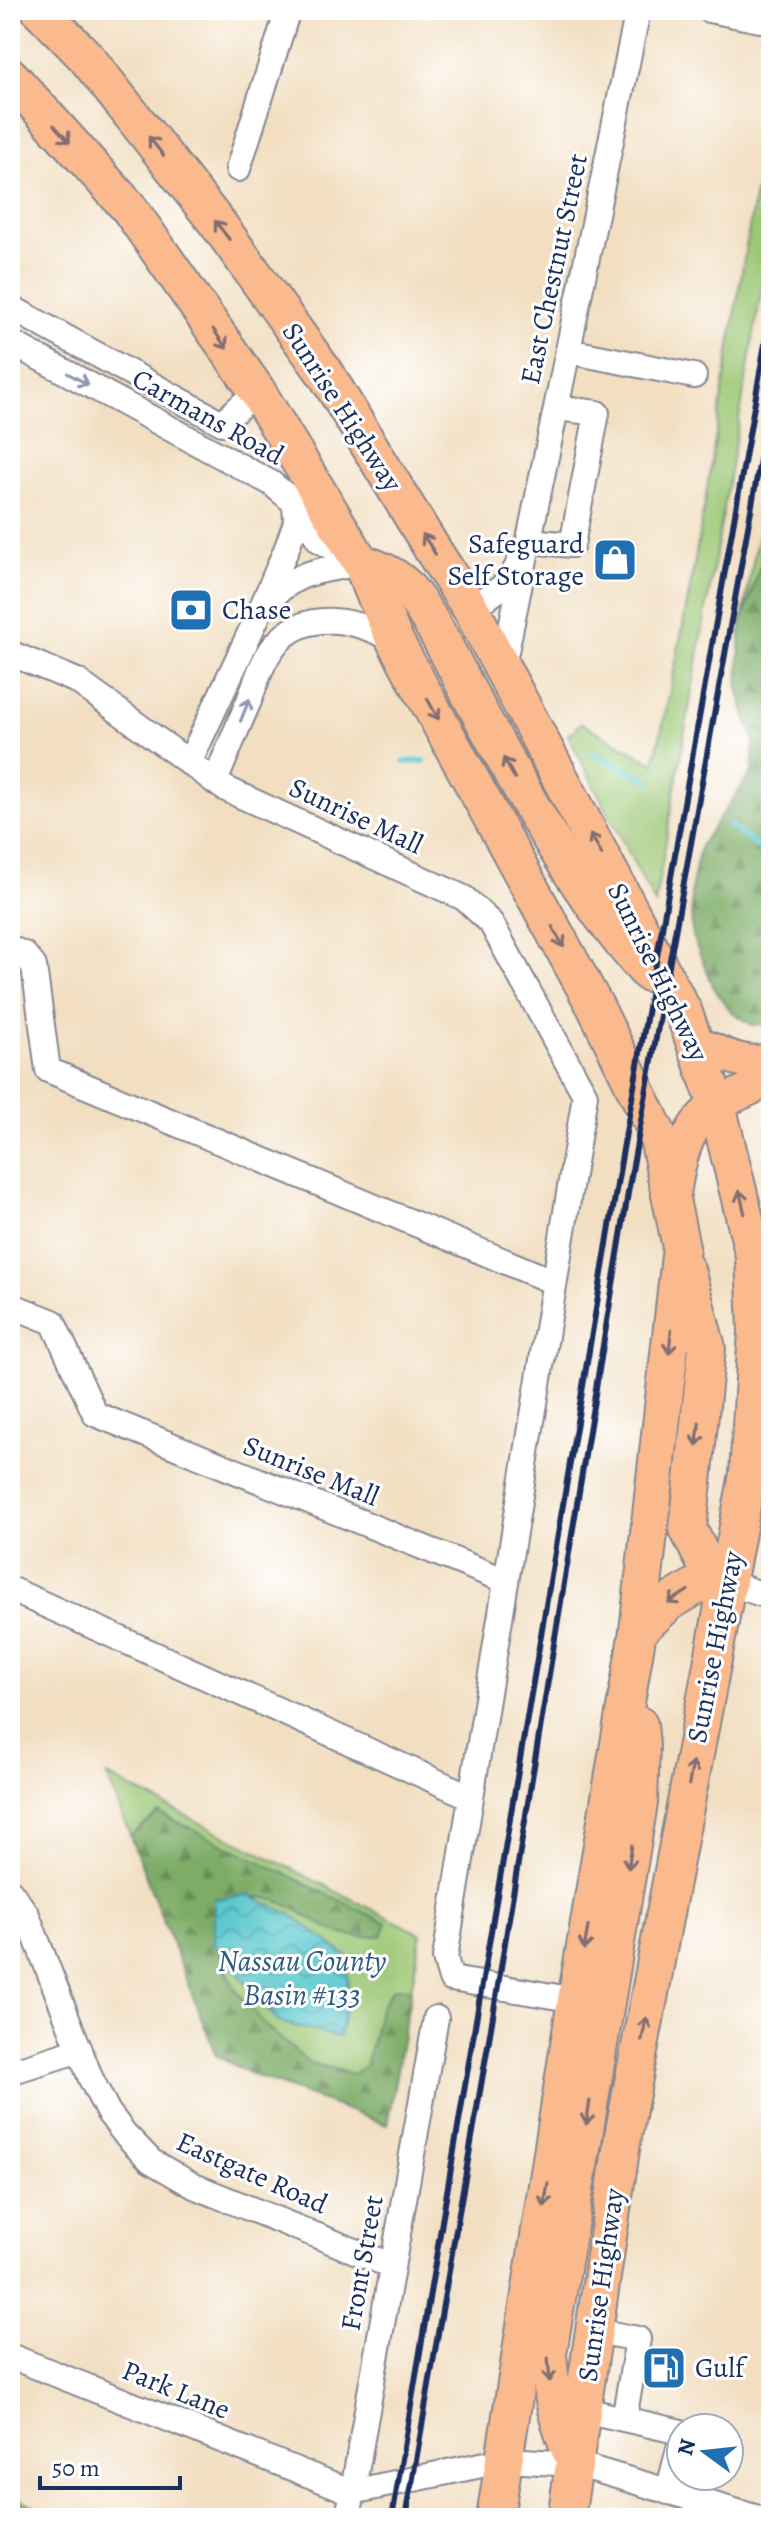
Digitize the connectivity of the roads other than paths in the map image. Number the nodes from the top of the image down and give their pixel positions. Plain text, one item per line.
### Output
1 (40, 10) edge
2 (288, 10) edge
3 (638, 10) edge
4 (709, 10) edge
5 (760, 20) dead end
6 (10, 76) edge
7 (238, 169) dead end
8 (10, 307) edge
9 (10, 342) edge
10 (568, 351) junction
11 (694, 376) dead end
12 (257, 391) junction
13 (557, 408) junction
14 (295, 503) junction
15 (530, 541) junction
16 (361, 563) junction
17 (261, 609) junction
18 (471, 609) junction
19 (395, 641) junction
20 (10, 653) edge
21 (503, 666) junction
22 (189, 763) junction
23 (219, 785) junction
24 (10, 948) edge
25 (690, 1028) junction
26 (771, 1060) edge
27 (771, 1078) edge
28 (717, 1105) junction
29 (672, 1209) junction
30 (681, 1247) junction
31 (554, 1282) junction
32 (10, 1305) edge
33 (771, 1362) edge
34 (748, 1474) junction
35 (506, 1581) junction
36 (728, 1583) junction
37 (10, 1589) edge
38 (771, 1597) edge
39 (638, 1631) junction
40 (632, 1668) junction
41 (471, 1797) junction
42 (10, 1891) edge
43 (576, 2000) junction
44 (436, 2018) dead end
45 (601, 2034) junction
46 (80, 2050) junction
47 (10, 2072) edge
48 (623, 2136) junction
49 (392, 2266) junction
50 (596, 2331) junction
51 (10, 2356) edge
52 (584, 2410) junction
53 (624, 2419) junction
54 (665, 2428) edge
55 (505, 2460) junction
56 (576, 2464) junction
57 (352, 2492) junction
58 (681, 2503) edge
59 (348, 2518) edge
60 (495, 2518) edge
61 (566, 2518) edge
62 (758, 2518) edge

18 -> 1 highway, Sunrise Highway
2 - 7 street
3 - 10 street, East Chestnut Street
4 - 5 street
6 -> 12 highway
8 - 12 street, Carmans Road
9 -> 14 street, Carmans Road
10 - 11 street
10 - 13 street, East Chestnut Street
12 - 16 highway
13 - 15 street, East Chestnut Street
13 - 15 street
14 - 16 street, Carmans Road
14 - 17 street
15 - 18 street, East Chestnut Street
15 - 21 street, East Chestnut Street
16 - 17 street
16 - 19 highway
25 -> 16 highway
17 - 22 street
18 - 21 highway, Sunrise Highway
23 -> 19 street
19 -> 29 highway
20 - 22 street, Sunrise Mall
25 -> 21 highway, Sunrise Highway
22 - 23 street, Sunrise Mall
23 - 31 street, Sunrise Mall
24 - 31 street
25 - 26 main road
25 - 28 highway, Sunrise Highway
27 - 28 main road
28 - 29 main road
34 -> 28 highway, Sunrise Highway
29 - 30 highway
30 -> 36 highway
30 -> 39 highway
31 - 35 street, Sunrise Mall
32 - 35 street, Sunrise Mall
33 - 34 main road
34 - 36 highway, Sunrise Highway
35 - 41 street, Sunrise Mall
36 - 38 street
36 -> 39 highway
48 -> 36 highway, Sunrise Highway
37 - 41 street
39 - 40 highway
40 -> 43 highway
40 -> 45 highway
41 - 43 street, Sunrise Mall
42 - 46 street, Eastgate Road
43 - 45 highway
43 -> 55 highway
44 - 49 street, Front Street
45 - 48 highway
45 -> 56 highway
46 - 47 street
46 - 49 street, Eastgate Road
48 - 50 highway, Sunrise Highway
49 - 57 street, Front Street
50 - 52 highway, Sunrise Highway
50 - 53 street
51 - 57 street, Park Lane
52 - 53 street
52 - 56 highway, Sunrise Highway
53 - 54 street
55 - 56 street
55 - 57 street
55 - 60 highway
56 - 58 street
56 - 61 highway, Sunrise Highway
57 - 59 street, Front Street
58 - 62 street

